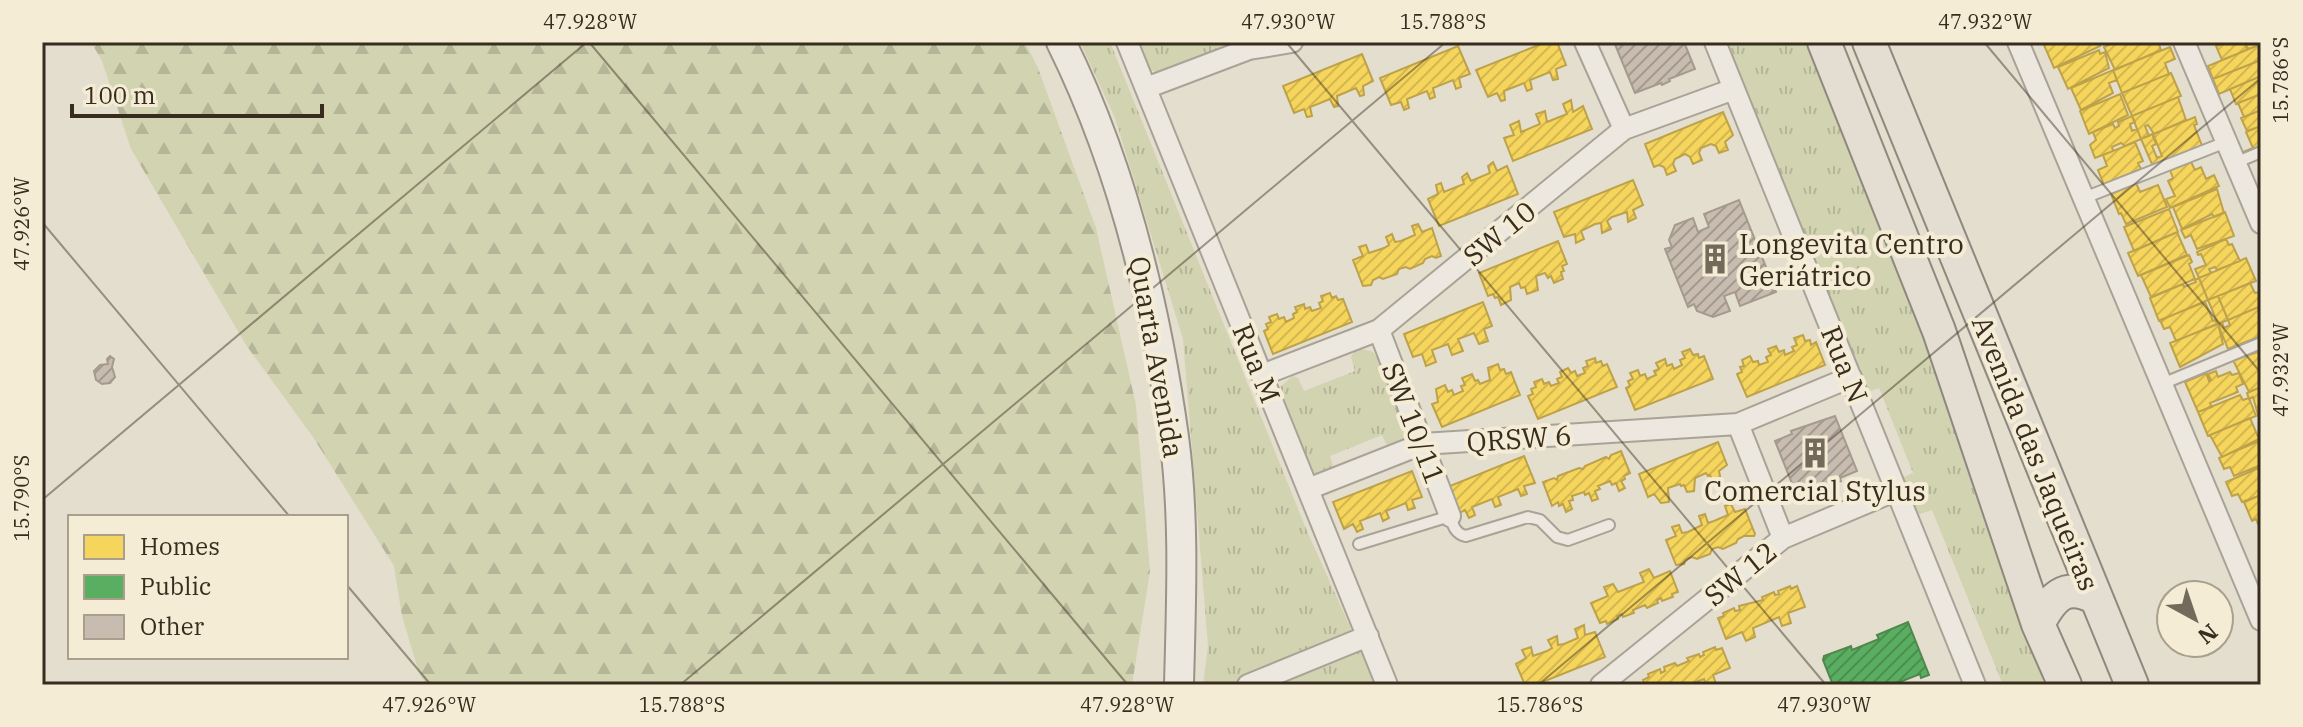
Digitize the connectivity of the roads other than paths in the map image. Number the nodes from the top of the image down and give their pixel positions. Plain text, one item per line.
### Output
1 (1061, 42) edge
2 (1127, 42) edge
3 (1292, 42) edge
4 (1585, 42) edge
5 (1715, 42) edge
6 (1824, 42) edge
7 (1869, 42) edge
8 (2018, 42) edge
9 (2184, 42) edge
10 (1262, 43) edge
11 (1146, 88) junction
12 (1734, 89) junction
13 (1624, 129) junction
14 (2226, 142) junction
15 (2261, 152) edge
16 (2235, 163) junction
17 (2084, 198) junction
18 (2261, 223) edge
19 (1379, 330) junction
20 (2261, 343) edge
21 (1262, 375) junction
22 (1851, 377) junction
23 (2162, 384) junction
24 (1738, 424) junction
25 (1422, 444) junction
26 (1308, 489) junction
27 (1897, 490) junction
28 (1450, 516) junction
29 (1609, 525) dead end
30 (1783, 538) junction
31 (1359, 544) dead end
32 (2254, 586) edge
33 (2094, 597) junction
34 (2261, 620) edge
35 (2038, 624) junction
36 (1368, 636) junction
37 (1179, 685) edge
38 (1248, 685) edge
39 (1387, 685) edge
40 (1601, 685) edge
41 (1975, 685) edge
42 (2065, 685) edge
43 (2132, 685) edge

1 - 37 main road, Quarta Avenida
2 - 11 street, Rua M
3 - 10 street
4 - 13 street
5 - 12 street, Rua N
6 - 35 main road, Avenida das Jaqueiras
7 - 33 main road, Avenida das Jaqueiras
8 - 17 street
9 - 14 street
10 - 11 street
11 - 21 street, Rua M
12 - 13 street, SW 10
12 - 22 street, Rua N
13 - 19 street, SW 10
14 - 16 street
14 - 17 lane
15 - 16 lane
16 - 18 street
17 - 23 street
19 - 21 street, SW 10
19 - 25 street, SW 10/11
20 - 23 lane
21 - 26 street, Rua M
22 - 24 street, QRSW 6
22 - 27 street, Rua N
23 - 32 street
24 - 25 street, QRSW 6
24 - 30 street
25 - 26 street, QRSW 6
25 - 28 street, SW 10/11
26 - 36 street, Rua M
27 - 30 street, SW 12
27 - 41 street, Rua N
28 - 29 lane
28 - 31 lane
30 - 40 street, SW 12
32 - 34 street
33 - 35 main road
33 - 43 main road, Avenida das Jaqueiras
35 - 42 main road, Avenida das Jaqueiras
36 - 38 street
36 - 39 street, Rua M

